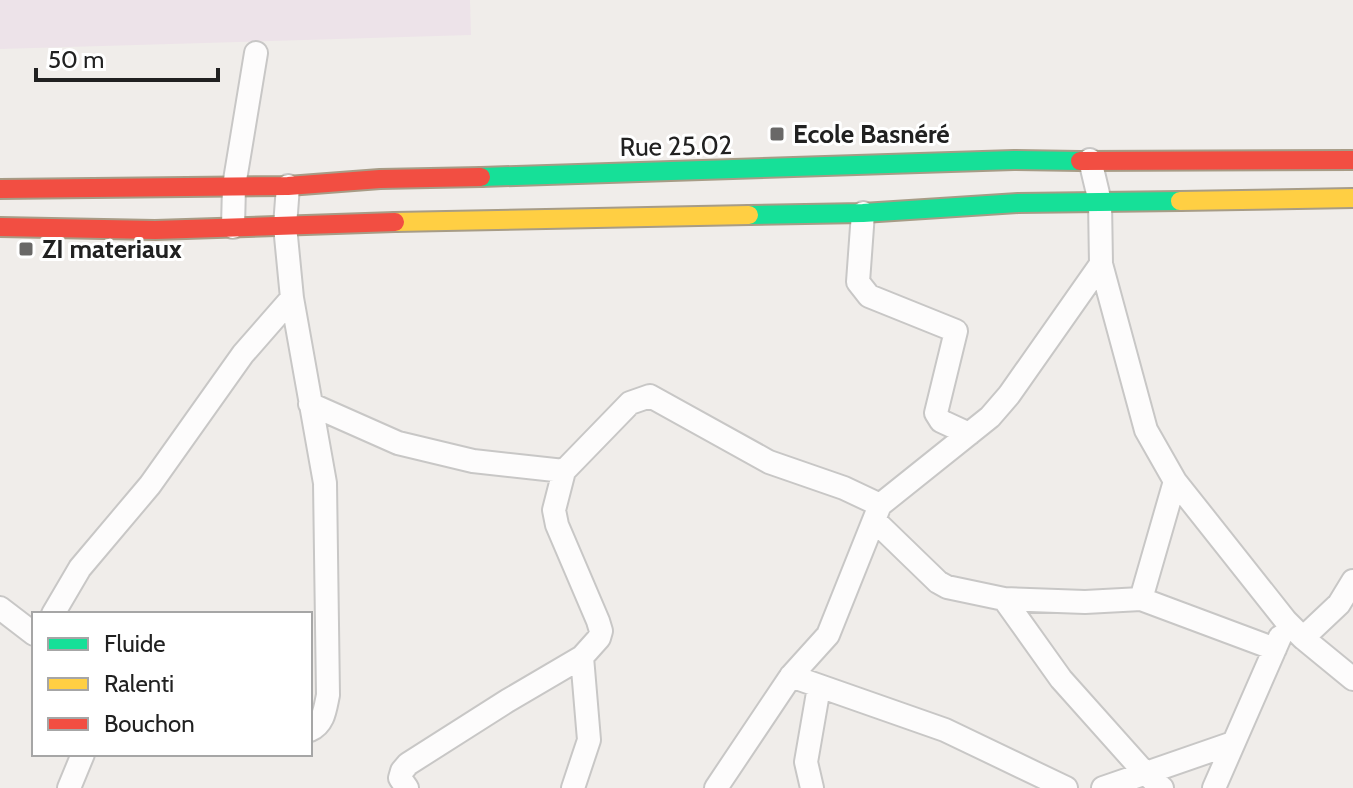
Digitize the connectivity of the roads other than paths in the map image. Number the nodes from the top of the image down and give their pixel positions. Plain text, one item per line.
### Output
1 (256, 53) dead end
2 (1090, 160) junction
3 (1353, 160) edge
4 (234, 186) junction
5 (288, 186) junction
6 (0, 189) edge
7 (1353, 198) edge
8 (1100, 202) junction
9 (863, 213) junction
10 (285, 226) junction
11 (0, 227) edge
12 (233, 227) junction
13 (1101, 264) junction
14 (292, 298) junction
15 (310, 404) junction
16 (969, 434) junction
17 (564, 471) junction
18 (1175, 481) junction
19 (878, 513) junction
20 (1353, 581) edge
21 (1004, 599) junction
22 (1141, 599) junction
23 (0, 608) edge
24 (54, 612) edge
25 (1286, 621) junction
26 (32, 632) edge
27 (1303, 638) junction
28 (1275, 649) junction
29 (582, 657) junction
30 (1349, 670) edge
31 (791, 676) junction
32 (819, 687) junction
33 (312, 729) edge
34 (1233, 743) junction
35 (82, 756) edge
36 (1145, 773) junction
37 (69, 788) edge
38 (407, 788) edge
39 (573, 788) edge
40 (716, 788) edge
41 (812, 788) edge
42 (1066, 788) edge
43 (1103, 788) edge
44 (1162, 788) edge
45 (1214, 788) edge

1 - 4 street
2 - 3 main road, Rue 25.02
2 - 5 main road, Rue 25.02
2 - 8 street
4 - 5 main road, Rue 25.02
4 - 6 main road, Rue 25.02
4 - 12 street
5 - 10 street
7 - 8 main road
8 - 9 main road
8 - 13 street
9 - 10 main road
9 - 16 street
10 - 12 main road
10 - 14 street
11 - 12 main road
13 - 16 street
13 - 18 street
14 - 15 street
14 - 24 street
15 - 17 street
15 - 33 street
16 - 19 street
17 - 19 street
17 - 29 street
18 - 22 street
18 - 25 street
19 - 21 street
19 - 31 street
20 - 27 street
21 - 22 street
21 - 36 street
22 - 28 street
23 - 26 street
25 - 27 street
25 - 28 street
27 - 30 street
28 - 34 street
29 - 38 street
29 - 39 street
31 - 32 street
31 - 40 street
32 - 41 street
32 - 42 street
34 - 36 street
34 - 45 street
35 - 37 street
36 - 43 street
36 - 44 street

